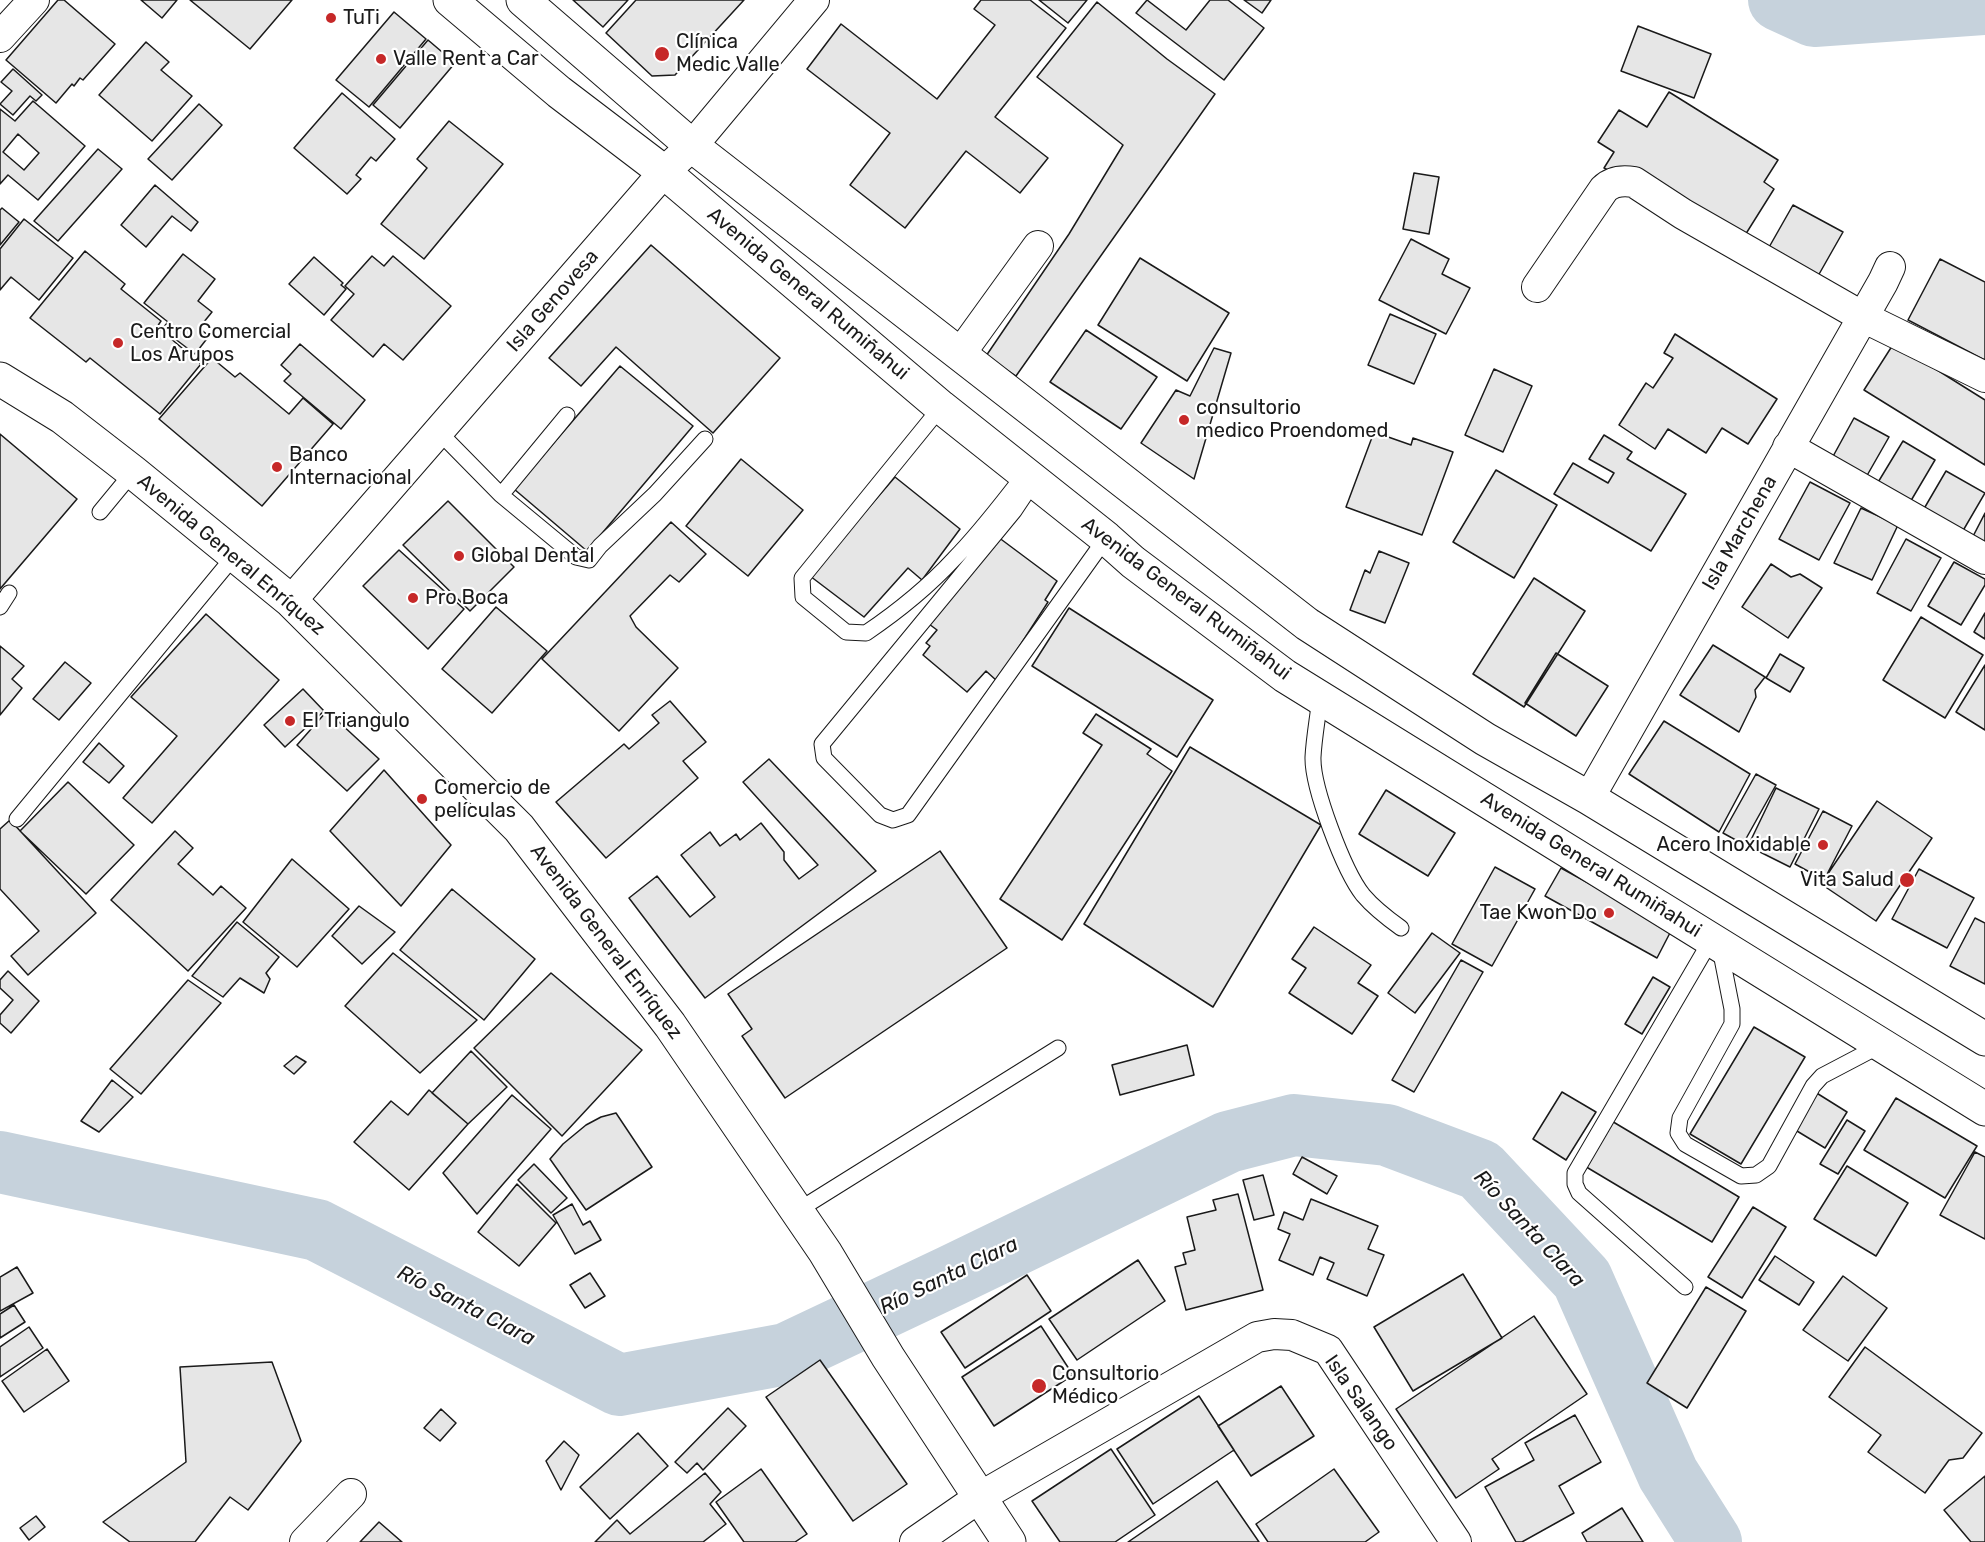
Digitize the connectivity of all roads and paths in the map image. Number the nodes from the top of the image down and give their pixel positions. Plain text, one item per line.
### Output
1 (34, 0) edge
2 (450, 0) edge
3 (522, 0) edge
4 (814, 0) edge
5 (0, 37) edge
6 (692, 146) junction
7 (664, 172) junction
8 (1038, 246) dead end
9 (1890, 267) dead end
10 (1537, 286) dead end
11 (1863, 317) junction
12 (960, 354) junction
13 (1985, 377) edge
14 (0, 379) edge
15 (941, 407) junction
16 (567, 415) dead end
17 (439, 432) junction
18 (705, 439) dead end
19 (1788, 447) junction
20 (133, 472) junction
21 (1029, 478) junction
22 (501, 495) junction
23 (100, 512) dead end
24 (1106, 538) junction
25 (235, 555) junction
26 (1985, 559) edge
27 (9, 593) dead end
28 (291, 601) junction
29 (0, 607) edge
30 (1320, 698) junction
31 (1589, 798) junction
32 (17, 819) dead end
33 (1401, 928) dead end
34 (1715, 942) junction
35 (1985, 1039) edge
36 (1881, 1045) junction
37 (1058, 1048) dead end
38 (1985, 1109) edge
39 (797, 1211) junction
40 (1685, 1287) dead end
41 (351, 1494) dead end
42 (980, 1497) junction
43 (305, 1542) edge
44 (915, 1542) edge
45 (1009, 1542) edge
46 (1456, 1542) edge

1 - 5 street
2 - 7 main road, Avenida General Rumiñahui
3 - 6 main road, Avenida General Rumiñahui
4 - 6 street, Isla Genovesa
6 - 7 street, Isla Genovesa
6 - 12 main road, Avenida General Rumiñahui
7 - 15 main road, Avenida General Rumiñahui
7 - 17 street, Isla Genovesa
8 - 12 street
9 - 11 street, Isla Marchena
10 - 11 street
11 - 13 street
11 - 19 street, Isla Marchena
12 - 31 main road, Avenida General Rumiñahui
14 - 20 main road, Avenida General Enríquez
15 - 21 main road, Avenida General Rumiñahui
15 - 21 lane
16 - 22 lane
17 - 22 lane
17 - 28 street, Isla Genovesa
18 - 22 lane
19 - 26 street
19 - 31 street, Isla Marchena
20 - 23 lane
20 - 25 main road, Avenida General Enríquez
21 - 24 main road, Avenida General Rumiñahui
21 - 24 lane
24 - 30 main road, Avenida General Rumiñahui
25 - 28 main road, Avenida General Enríquez
25 - 32 lane
27 - 29 lane
28 - 39 main road, Avenida General Enríquez
30 - 33 lane
30 - 34 main road, Avenida General Rumiñahui
31 - 35 main road, Avenida General Rumiñahui
34 - 36 main road, Avenida General Rumiñahui
34 - 36 lane
34 - 40 lane
36 - 38 main road, Avenida General Rumiñahui
37 - 39 lane
39 - 42 main road, Avenida General Enríquez
41 - 43 street
42 - 44 street, Isla Salango
42 - 45 main road, Avenida General Enríquez
42 - 46 street, Isla Salango

